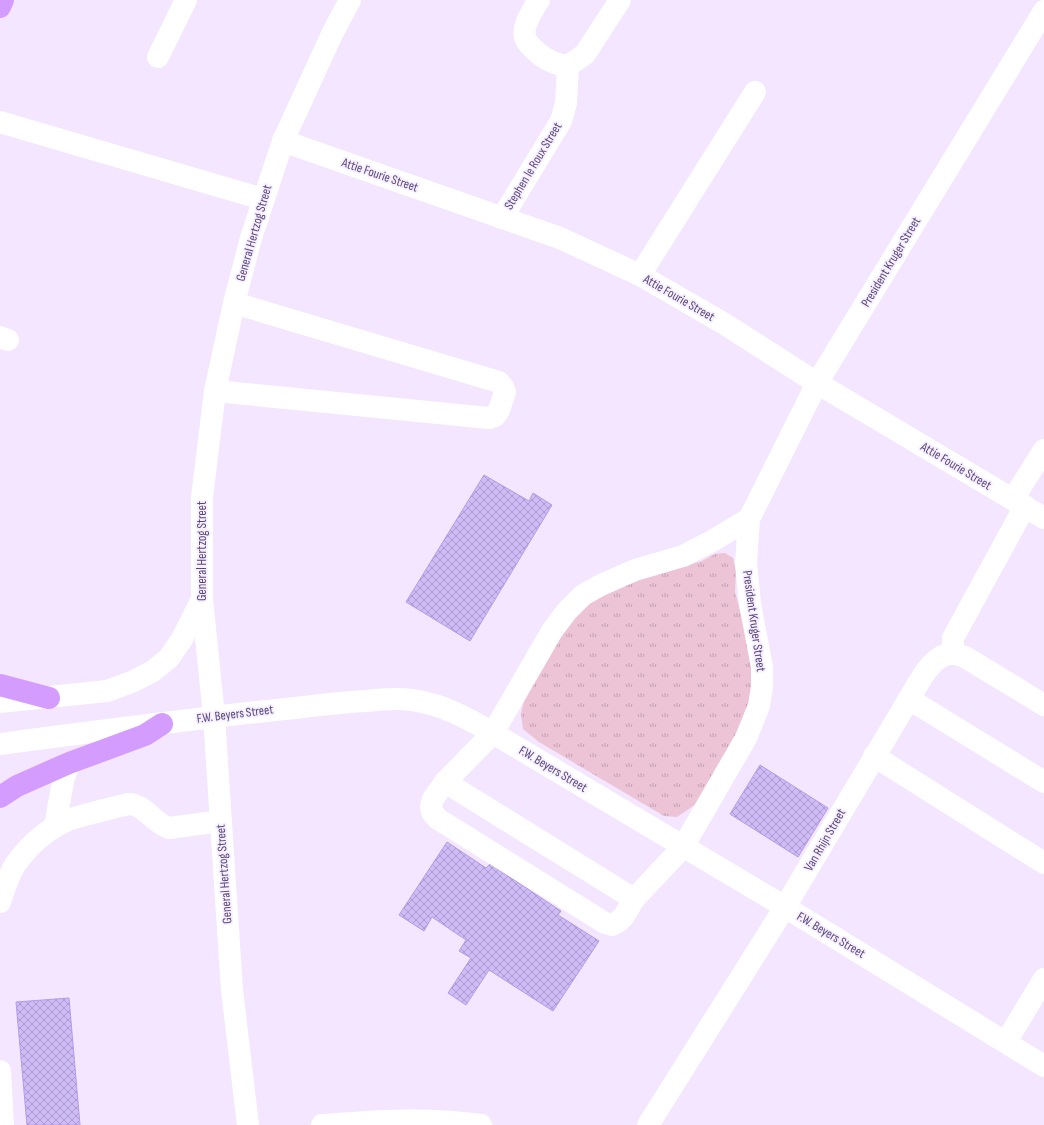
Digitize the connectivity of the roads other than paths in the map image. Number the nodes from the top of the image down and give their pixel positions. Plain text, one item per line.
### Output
1 (3, 0) edge
2 (186, 0) edge
3 (350, 0) edge
4 (539, 0) edge
5 (620, 0) edge
6 (0, 7) edge
7 (1044, 11) edge
8 (158, 57) dead end
9 (568, 66) junction
10 (756, 92) dead end
11 (0, 122) edge
12 (283, 141) junction
13 (263, 199) junction
14 (502, 218) junction
15 (640, 275) junction
16 (234, 303) junction
17 (817, 383) junction
18 (215, 391) junction
19 (1044, 450) edge
20 (1019, 502) junction
21 (1044, 518) edge
22 (749, 519) junction
23 (202, 599) junction
24 (952, 653) junction
25 (0, 685) edge
26 (49, 698) junction
27 (909, 699) junction
28 (0, 702) edge
29 (1044, 705) edge
30 (214, 716) junction
31 (162, 724) junction
32 (493, 733) junction
33 (0, 744) edge
34 (874, 756) junction
35 (69, 763) junction
36 (445, 782) junction
37 (1044, 782) edge
38 (0, 797) edge
39 (221, 821) junction
40 (55, 827) junction
41 (682, 847) junction
42 (1044, 863) edge
43 (634, 899) junction
44 (0, 902) edge
45 (785, 907) junction
46 (1044, 979) edge
47 (1006, 1042) junction
48 (1044, 1066) edge
49 (0, 1071) edge
50 (3, 1125) edge
51 (248, 1125) edge
52 (322, 1125) edge
53 (481, 1125) edge
54 (648, 1125) edge

1 - 6 main road
2 - 8 street
3 - 12 street, General Hertzog Street
4 - 9 street
5 - 9 street
7 - 17 street, President Kruger Street
9 - 14 street, Stephen le Roux Street
10 - 15 street
11 - 13 street
12 - 13 street, General Hertzog Street
12 - 14 street, Attie Fourie Street
13 - 16 street, General Hertzog Street
14 - 15 street, Attie Fourie Street
15 - 17 street, Attie Fourie Street
16 - 18 street, General Hertzog Street
16 - 18 street
17 - 20 street, Attie Fourie Street
17 - 22 street, President Kruger Street
18 - 23 street, General Hertzog Street
19 - 20 street
20 - 21 street, Attie Fourie Street
20 - 24 street
22 - 32 street
22 - 41 street, President Kruger Street
23 - 26 street
23 - 30 street, General Hertzog Street
24 - 27 street, Van Rhijn Street
24 - 29 street
25 - 26 main road
26 - 28 street
27 - 34 street, Van Rhijn Street
27 - 37 street
30 - 31 street, F.W. Beyers Street
30 - 32 street, F.W. Beyers Street
30 - 39 street, General Hertzog Street
31 - 33 street, F.W. Beyers Street
31 - 35 main road
32 - 36 street
32 - 41 street, F.W. Beyers Street
34 - 42 street
34 - 45 street, Van Rhijn Street
35 - 38 main road
35 - 40 street
36 - 43 street
36 - 43 street, President Kruger Street
39 - 40 street
39 - 51 street, General Hertzog Street
40 - 44 street
41 - 43 street, President Kruger Street
41 - 45 street, F.W. Beyers Street
45 - 47 street, F.W. Beyers Street
45 - 54 street, Van Rhijn Street
46 - 47 street
47 - 48 street, F.W. Beyers Street
49 - 50 street
52 - 53 street

